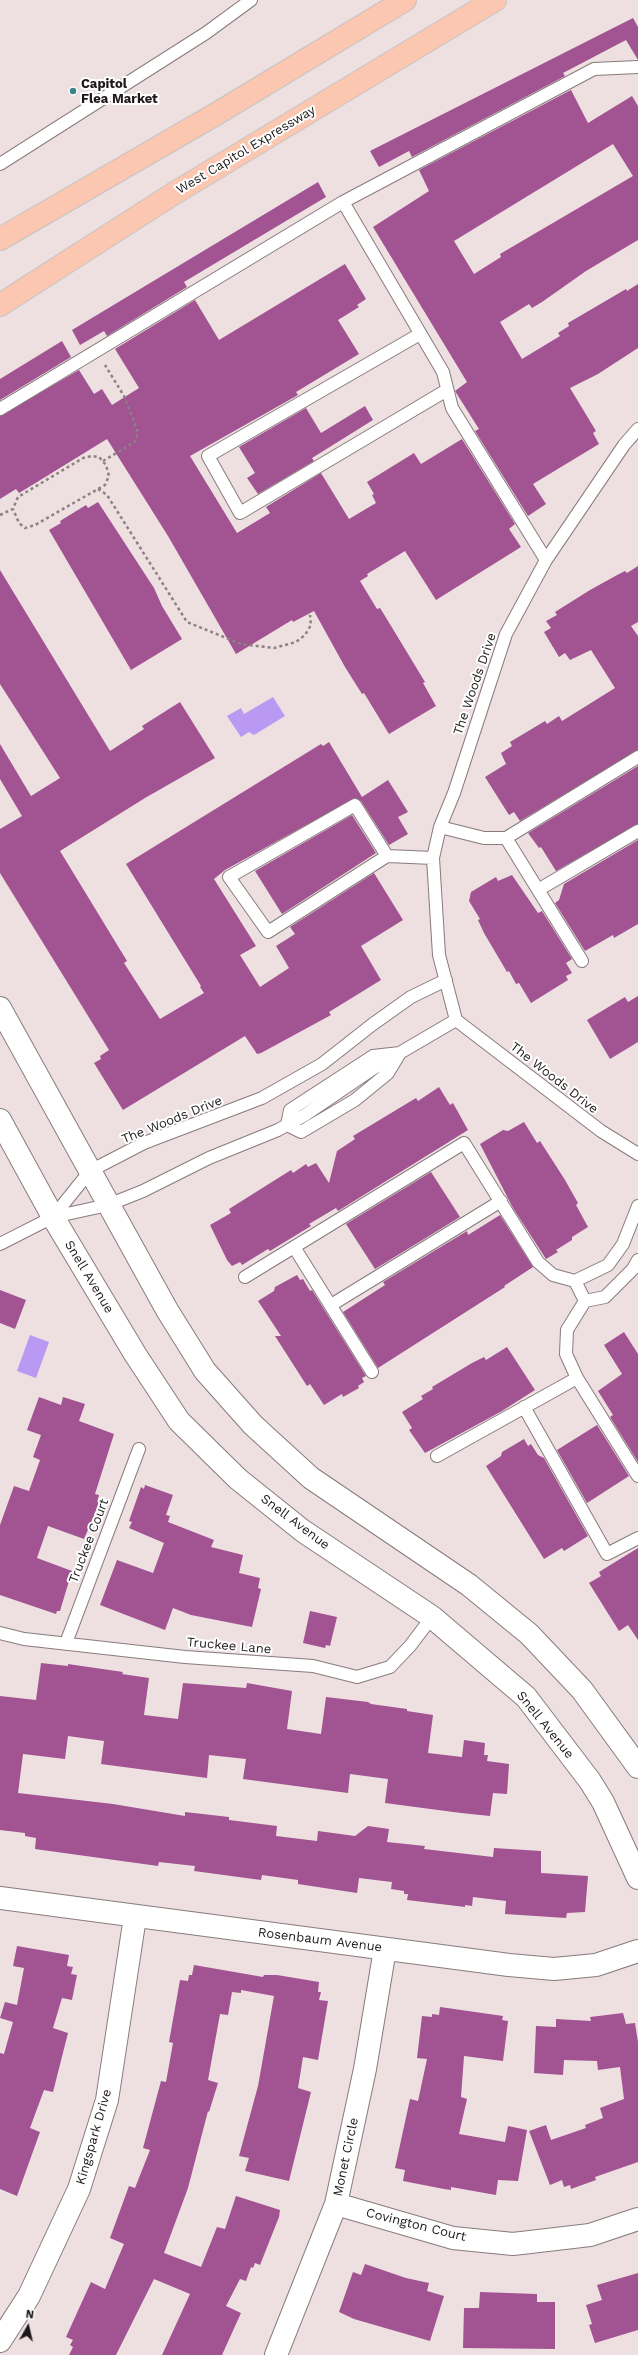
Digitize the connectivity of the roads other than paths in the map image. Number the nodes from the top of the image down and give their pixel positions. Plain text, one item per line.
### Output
1 (251, 0) edge
2 (405, 0) edge
3 (495, 0) edge
4 (638, 68) edge
5 (0, 164) edge
6 (343, 202) junction
7 (0, 239) edge
8 (0, 305) edge
9 (420, 334) junction
10 (447, 390) junction
11 (0, 409) edge
12 (638, 429) edge
13 (546, 560) junction
14 (638, 756) edge
15 (440, 827) junction
16 (638, 831) edge
17 (506, 838) junction
18 (387, 856) junction
19 (433, 858) junction
20 (538, 890) junction
21 (582, 962) dead end
22 (446, 980) junction
23 (0, 1008) edge
24 (456, 1020) junction
25 (400, 1053) junction
26 (322, 1064) junction
27 (334, 1081) junction
28 (0, 1120) edge
29 (287, 1125) junction
30 (638, 1154) edge
31 (90, 1171) junction
32 (500, 1201) junction
33 (108, 1205) junction
34 (638, 1206) edge
35 (53, 1217) junction
36 (0, 1244) edge
37 (294, 1246) junction
38 (638, 1260) edge
39 (245, 1277) dead end
40 (575, 1281) junction
41 (585, 1301) junction
42 (330, 1305) junction
43 (372, 1372) dead end
44 (577, 1378) junction
45 (524, 1407) junction
46 (139, 1449) dead end
47 (437, 1456) dead end
48 (638, 1476) edge
49 (638, 1538) edge
50 (432, 1617) junction
51 (0, 1633) edge
52 (66, 1643) junction
53 (638, 1767) edge
54 (638, 1878) edge
55 (0, 1898) edge
56 (134, 1917) junction
57 (385, 1949) junction
58 (638, 1951) edge
59 (336, 2204) junction
60 (638, 2219) edge
61 (0, 2341) edge
62 (276, 2355) edge

1 - 5 lane
2 - 7 highway
3 - 8 highway, West Capitol Expressway
4 - 6 lane
6 - 9 lane
6 - 11 lane
9 - 10 lane
9 - 10 lane
10 - 13 lane
12 - 13 lane, The Woods Drive
13 - 15 lane, The Woods Drive
14 - 17 lane
15 - 17 lane
15 - 19 lane, The Woods Drive
16 - 20 lane
17 - 20 lane
18 - 18 lane
18 - 19 lane
19 - 22 lane, The Woods Drive
20 - 21 lane
22 - 24 lane, The Woods Drive
22 - 26 lane, The Woods Drive
23 - 31 main road
24 - 25 lane
24 - 30 lane, The Woods Drive
25 - 27 lane
25 - 29 lane
25 - 29 lane
26 - 27 lane
26 - 31 lane, The Woods Drive
27 - 29 lane
28 - 35 main road, Snell Avenue
29 - 33 lane
31 - 33 main road
31 - 35 lane, The Woods Drive
32 - 37 lane
32 - 40 lane
32 - 42 lane
33 - 35 lane
33 - 53 main road
34 - 40 lane
35 - 36 lane
35 - 50 main road, Snell Avenue
37 - 39 lane
37 - 42 lane
38 - 41 lane
40 - 41 lane
41 - 44 lane
42 - 43 lane
44 - 45 lane
44 - 48 lane
45 - 47 lane
45 - 49 lane
46 - 52 lane, Truckee Court
50 - 52 lane, Truckee Lane
50 - 54 main road, Snell Avenue
51 - 52 lane, Truckee Lane
55 - 56 main road, Rosenbaum Avenue
56 - 57 main road, Rosenbaum Avenue
56 - 61 main road, Kingspark Drive
57 - 58 main road, Rosenbaum Avenue
57 - 59 main road, Monet Circle
59 - 60 main road, Covington Court
59 - 62 main road, Monet Circle

